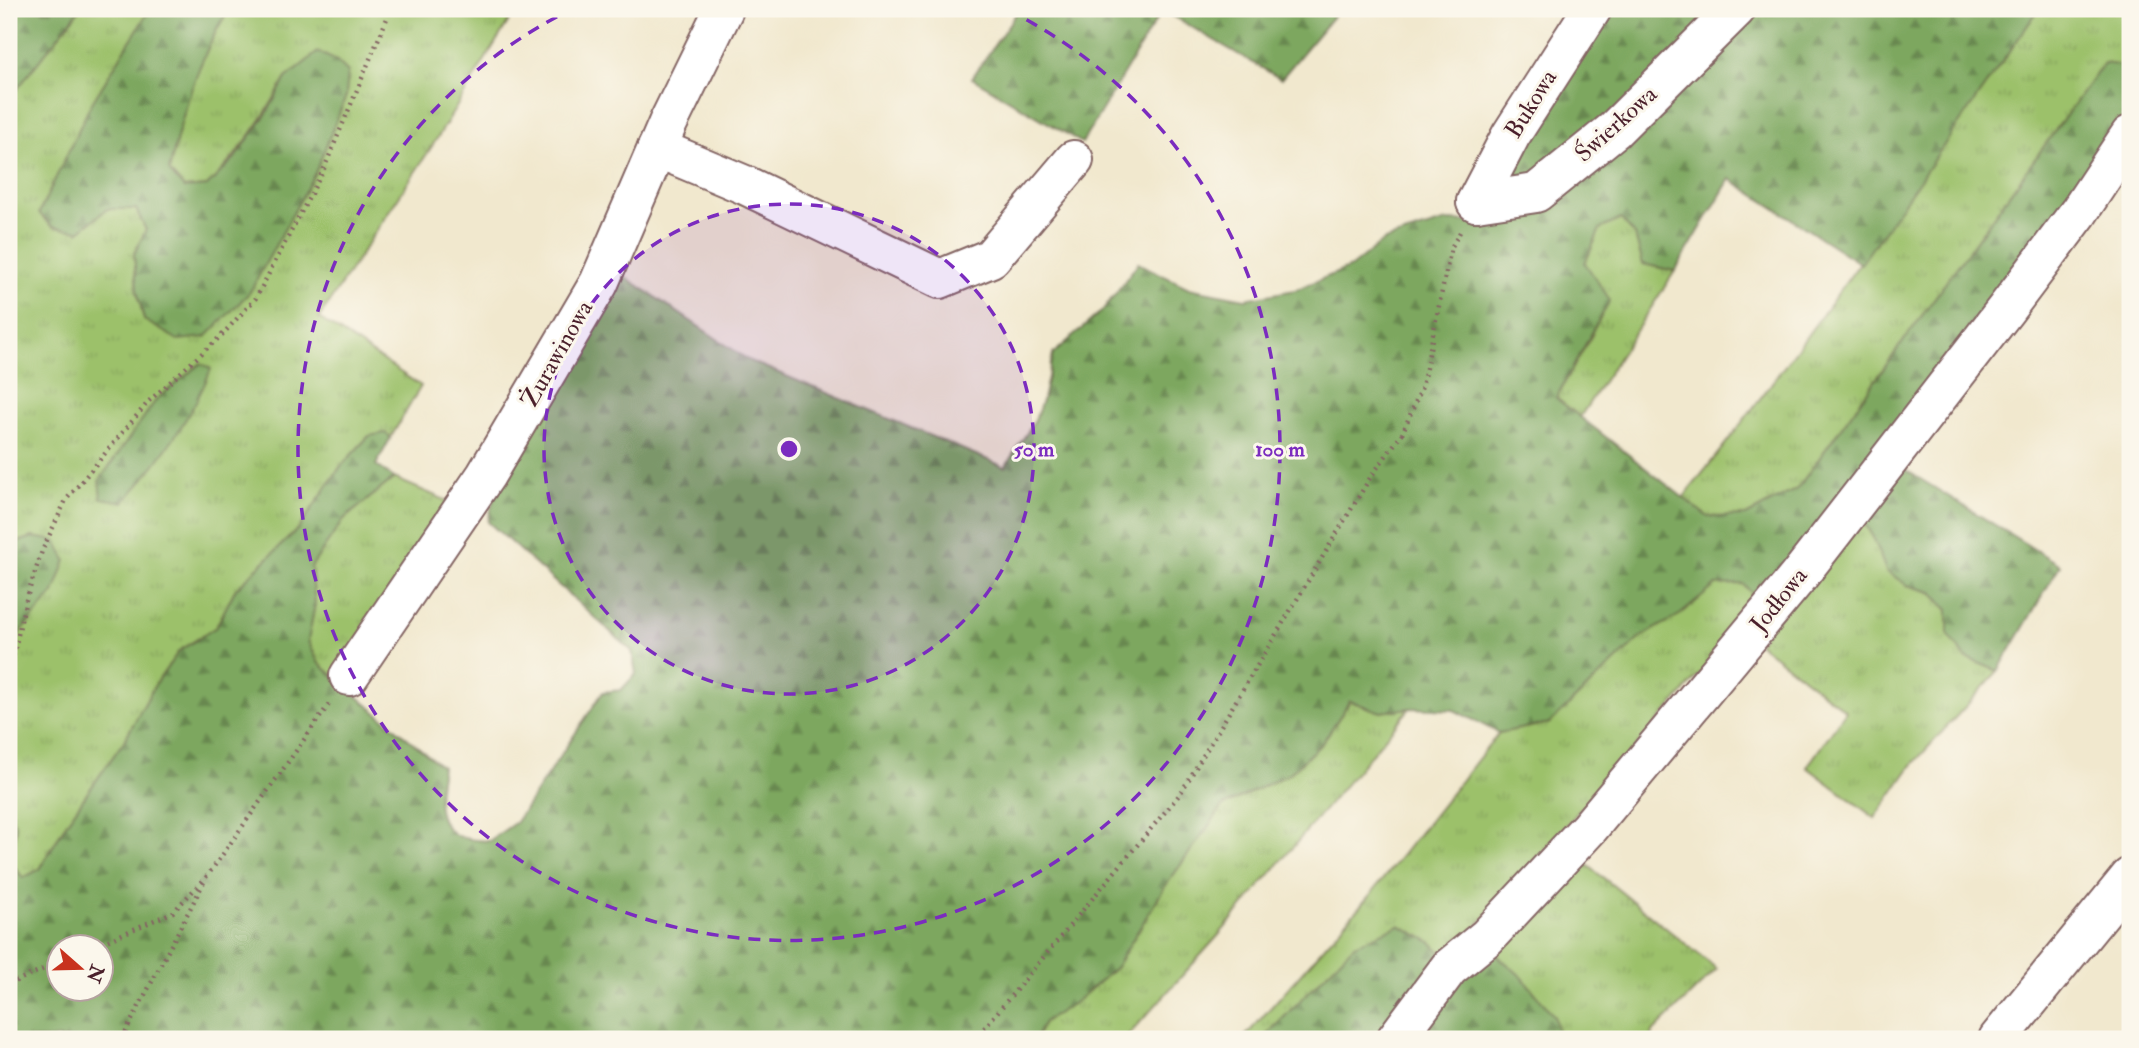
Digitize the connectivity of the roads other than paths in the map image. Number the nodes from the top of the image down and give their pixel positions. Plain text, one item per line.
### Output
1 (724, 9) edge
2 (1592, 9) edge
3 (1736, 9) edge
4 (2130, 135) edge
5 (657, 148) junction
6 (1074, 160) dead end
7 (1476, 202) joint
8 (349, 676) road end
9 (2130, 877) edge
10 (1396, 1039) edge
11 (1998, 1039) edge

1 - 5 street, Żurawinowa
2 - 7 street, Bukowa
3 - 7 street, Świerkowa
4 - 10 street, Jodłowa
5 - 6 street
5 - 8 street, Żurawinowa
9 - 11 street

